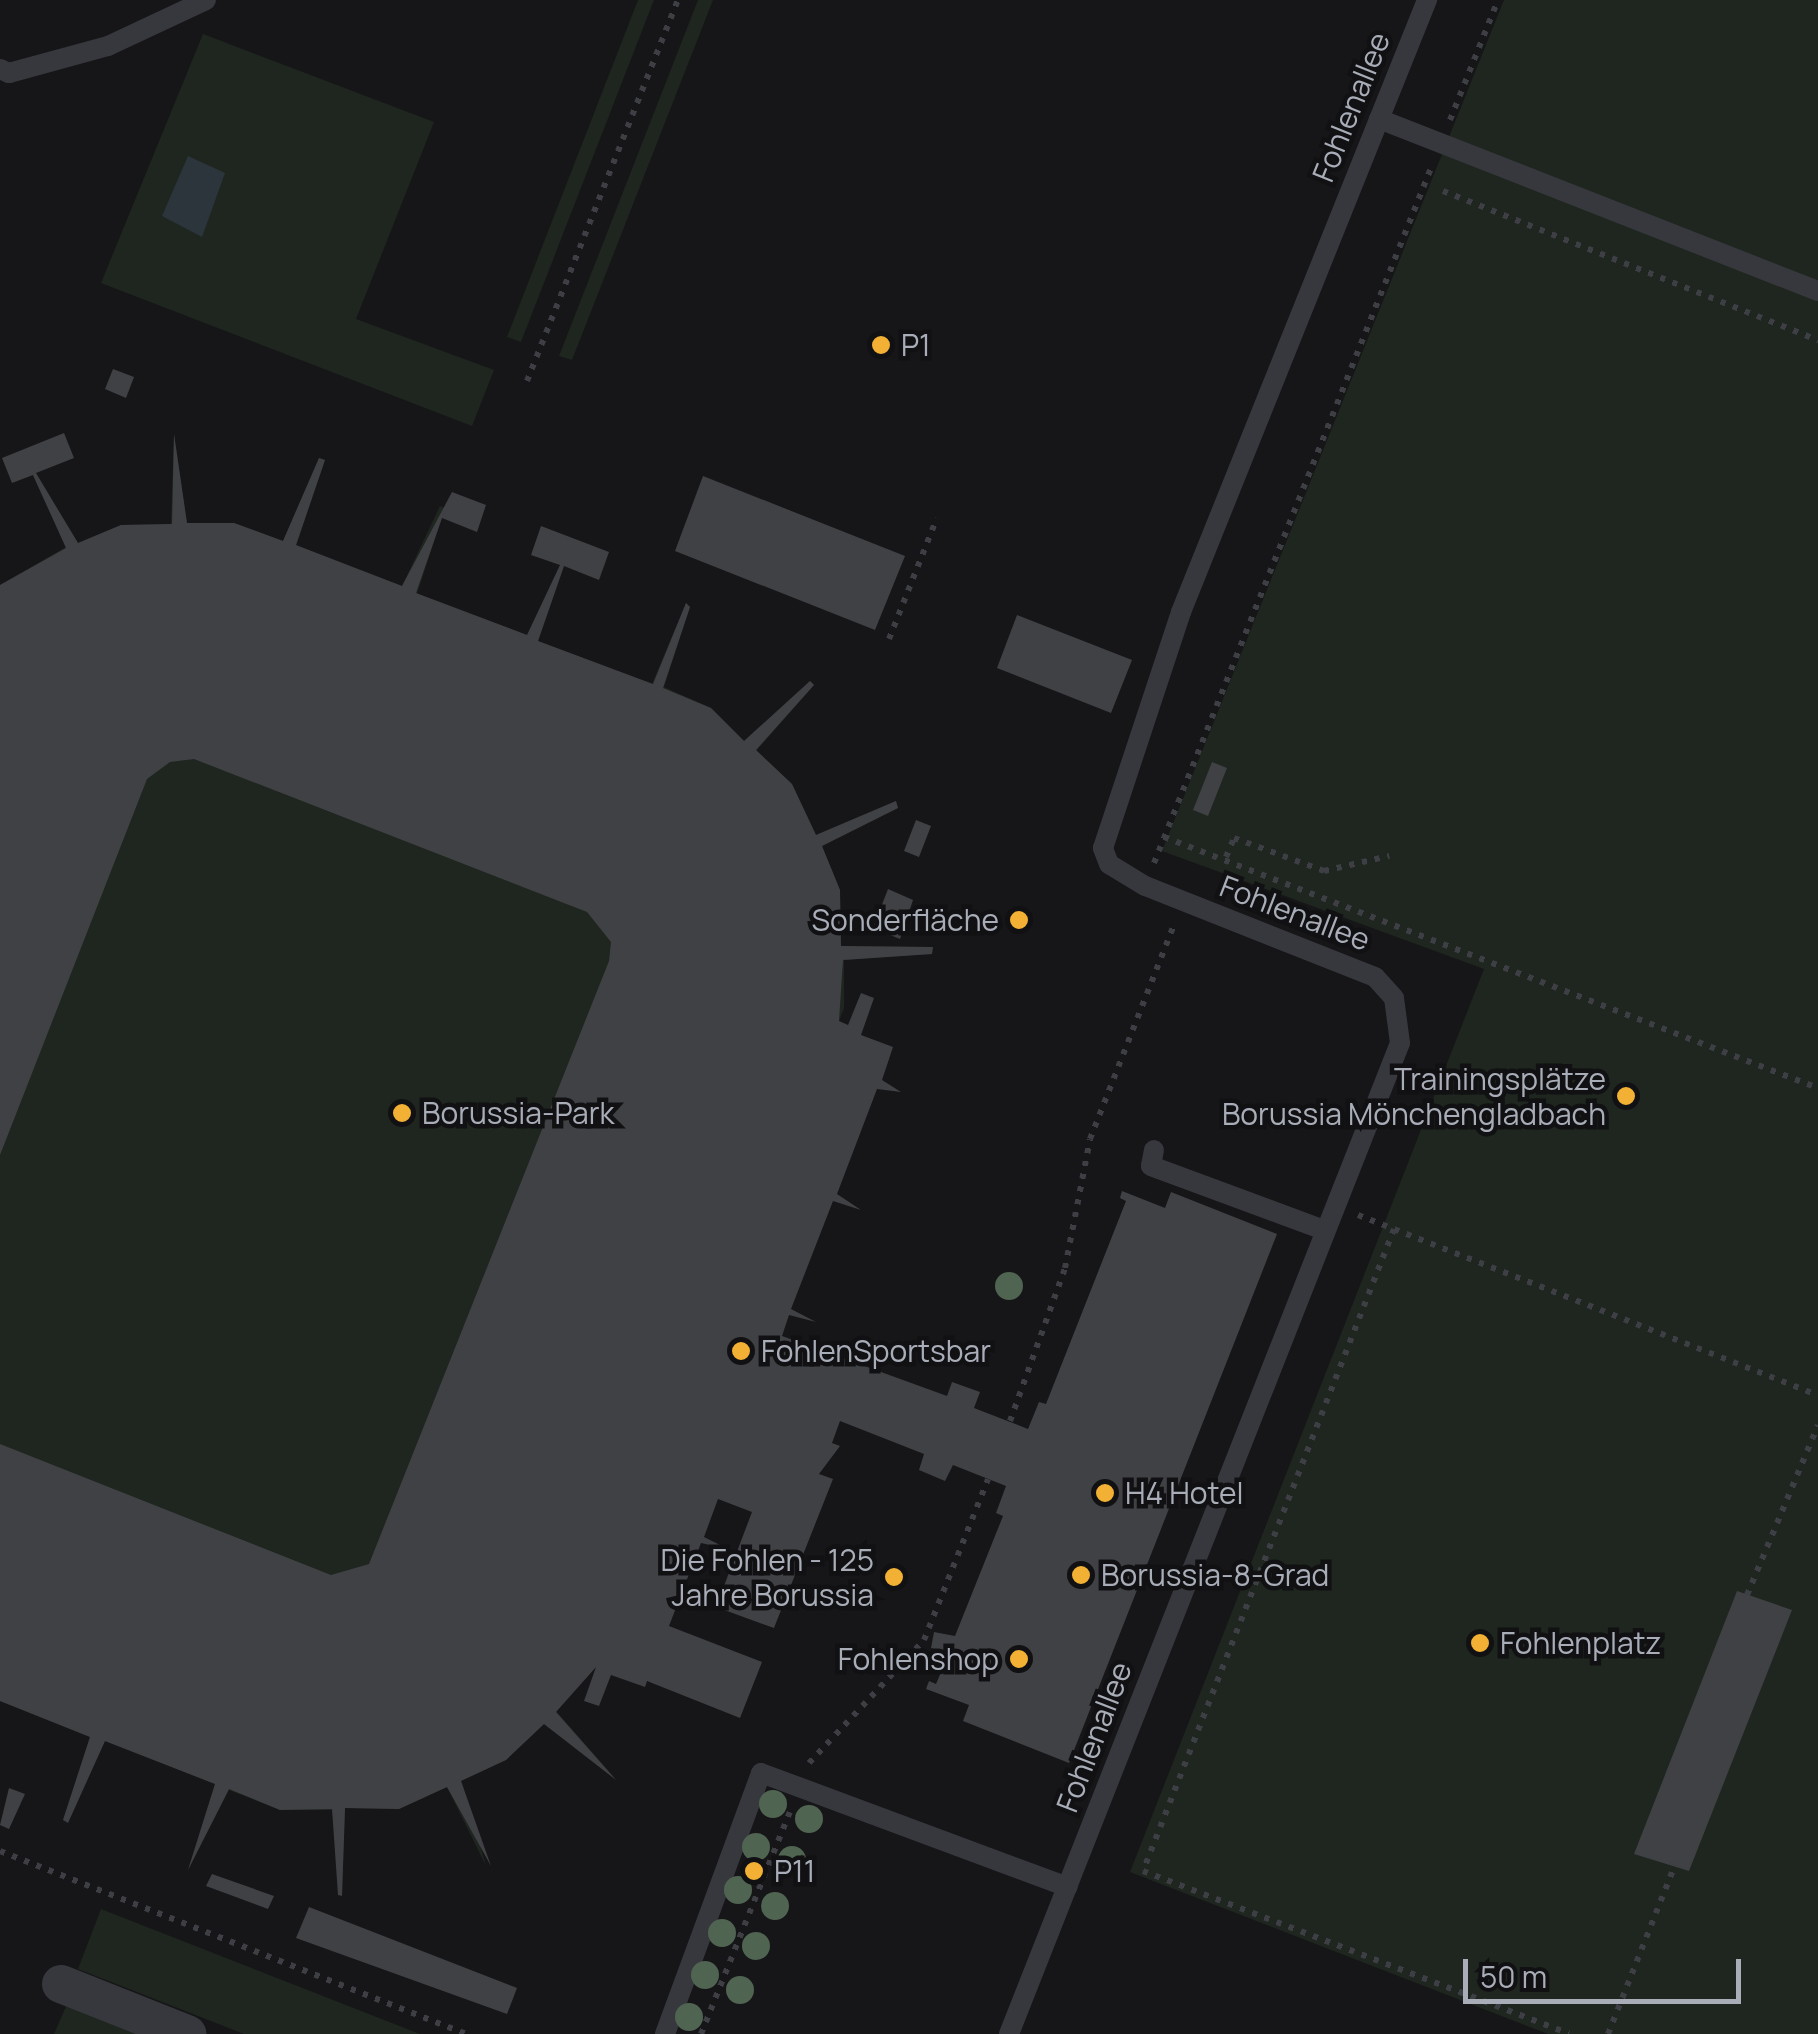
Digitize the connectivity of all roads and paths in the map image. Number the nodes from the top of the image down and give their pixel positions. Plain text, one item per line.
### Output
1 (206, 0) edge
2 (678, 0) edge
3 (1427, 0) edge
4 (1498, 0) edge
5 (0, 69) edge
6 (1379, 118) junction
7 (1440, 145) junction
8 (1443, 192) dead end
9 (1818, 291) edge
10 (1818, 340) edge
11 (527, 381) dead end
12 (938, 518) dead end
13 (889, 639) dead end
14 (1164, 837) junction
15 (1389, 856) dead end
16 (1226, 858) junction
17 (1145, 886) junction
18 (1183, 902) junction
19 (1818, 1088) edge
20 (1154, 1150) dead end
21 (1385, 1225) dead end
22 (1394, 1228) junction
23 (1324, 1230) junction
24 (1814, 1394) dead end
25 (1010, 1421) dead end
26 (1818, 1424) edge
27 (988, 1479) dead end
28 (1746, 1595) dead end
29 (800, 1787) junction
30 (0, 1852) edge
31 (1674, 1866) dead end
32 (1067, 1887) junction
33 (61, 1984) dead end
34 (187, 2034) edge
35 (466, 2034) edge
36 (665, 2034) edge
37 (701, 2034) edge
38 (1009, 2034) edge
39 (1569, 2034) edge
40 (1608, 2034) edge

1 - 5 lane
2 - 11 path
3 - 6 lane, Fohlenallee
4 - 7 path
6 - 7 lane
6 - 17 lane, Fohlenallee
7 - 9 lane
7 - 14 path
8 - 10 path
12 - 13 path
14 - 16 path
14 - 17 path
15 - 16 path
16 - 19 path
17 - 18 lane, Fohlenallee
18 - 23 lane, Fohlenallee
18 - 25 path
20 - 23 lane
21 - 22 path
22 - 24 path
22 - 39 path
23 - 32 lane, Fohlenallee
26 - 28 path
27 - 29 path
29 - 32 lane
29 - 36 lane
29 - 37 path
30 - 35 path
31 - 40 path
32 - 38 lane, Fohlenallee
33 - 34 street

